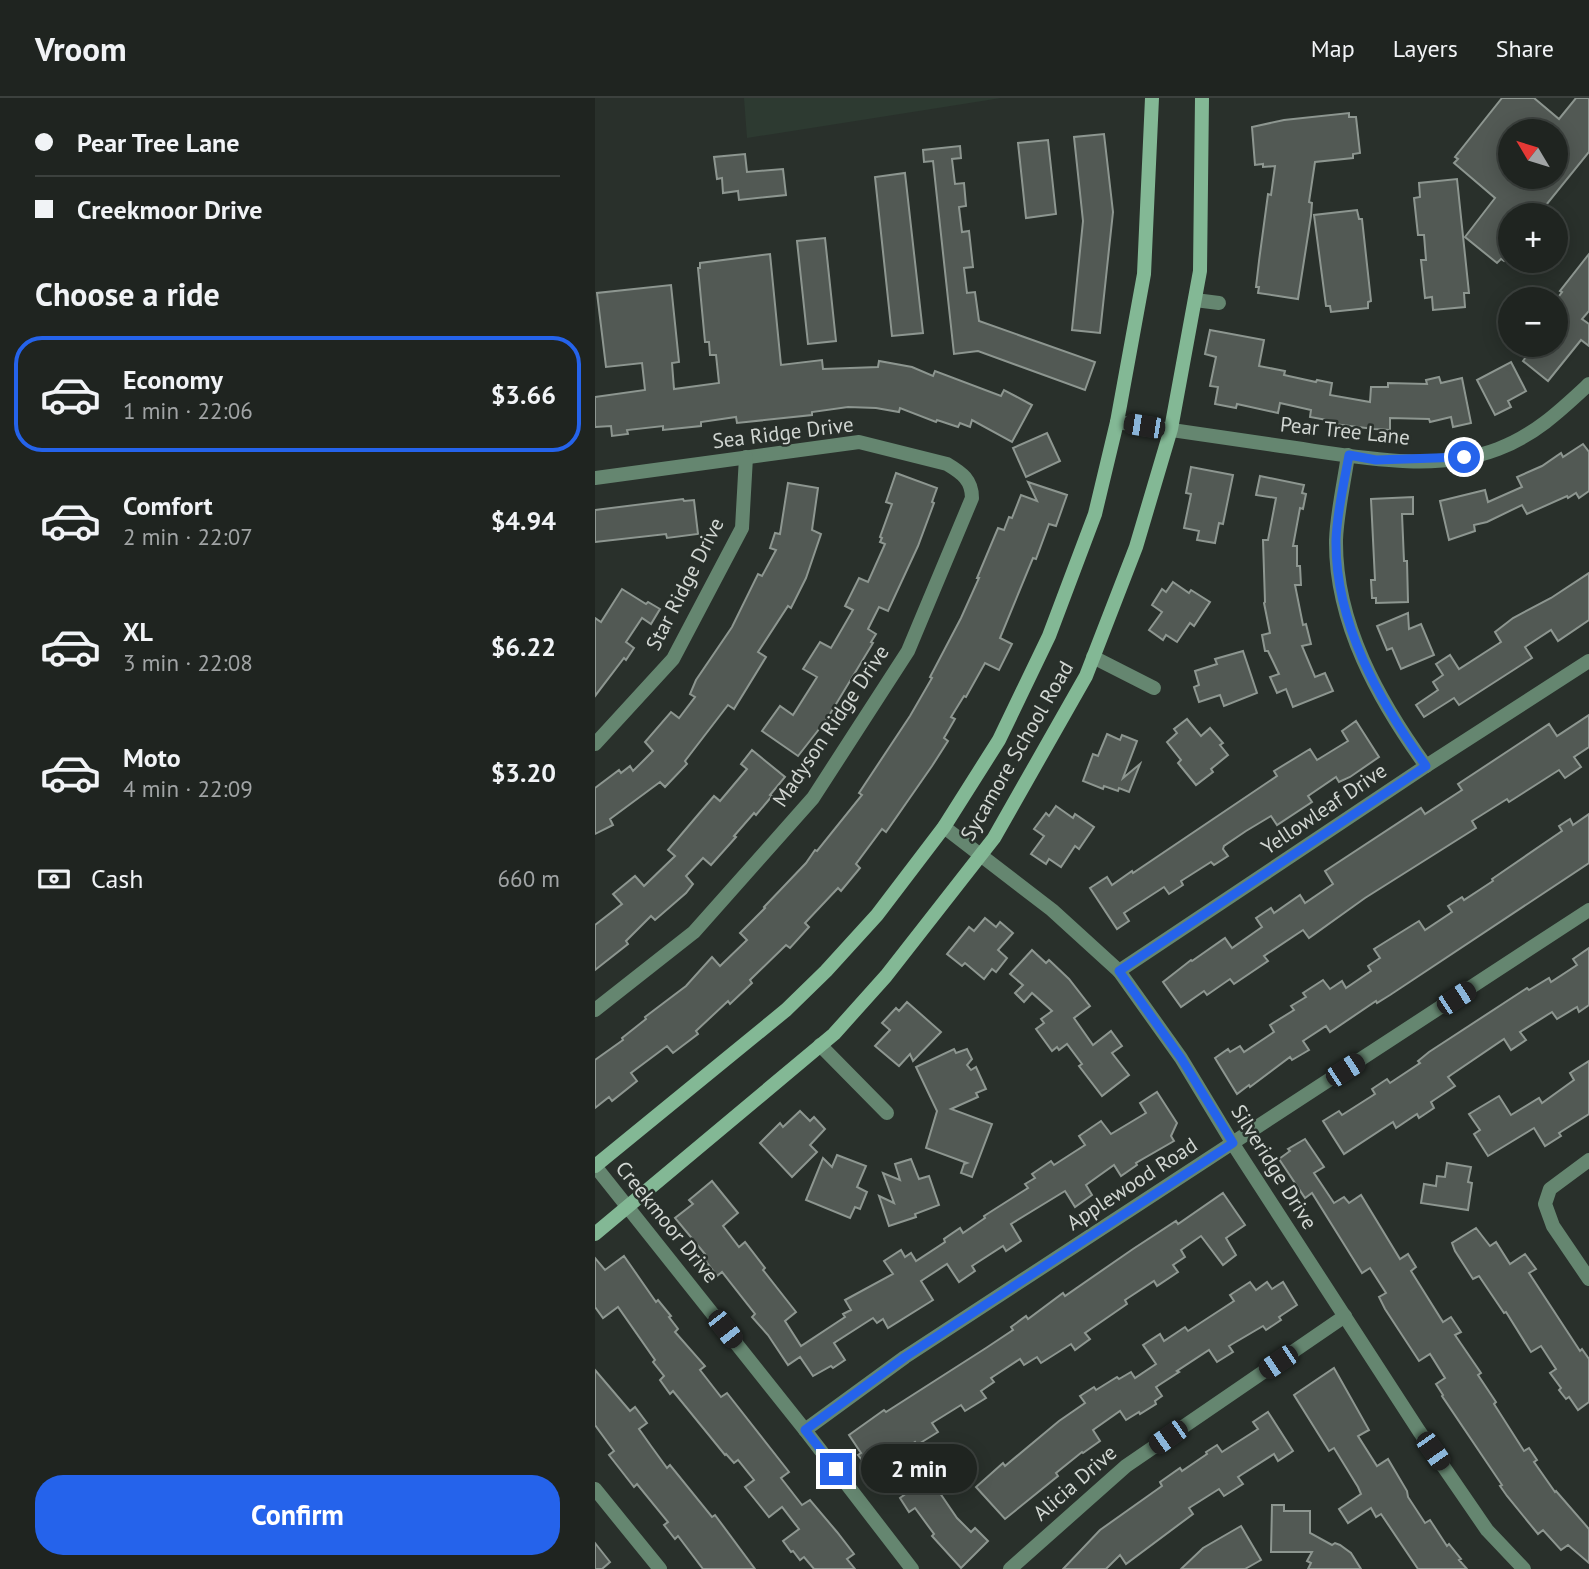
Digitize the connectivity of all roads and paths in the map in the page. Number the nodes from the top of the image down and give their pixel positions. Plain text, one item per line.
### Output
1 (1152, 98) edge
2 (1202, 98) edge
3 (1195, 300) junction
4 (1219, 303) dead end
5 (1589, 384) edge
6 (1117, 422) junction
7 (1171, 429) junction
8 (1349, 455) junction
9 (746, 457) junction
10 (595, 478) edge
11 (968, 480) joint
12 (1093, 657) junction
13 (1589, 661) edge
14 (1154, 688) dead end
15 (595, 744) edge
16 (1426, 766) junction
17 (944, 827) junction
18 (982, 855) junction
19 (1589, 910) edge
20 (1119, 971) junction
21 (595, 1010) edge
22 (820, 1045) junction
23 (887, 1113) dead end
24 (1233, 1143) junction
25 (1589, 1160) edge
26 (595, 1166) edge
27 (629, 1208) junction
28 (595, 1234) edge
29 (1589, 1279) edge
30 (1345, 1316) junction
31 (805, 1430) junction
32 (595, 1489) edge
33 (660, 1569) edge
34 (912, 1569) edge
35 (1010, 1569) edge
36 (1524, 1569) edge

1 - 6 main road, Sycamore School Road
2 - 3 main road, Sycamore School Road
3 - 4 street
3 - 7 main road, Sycamore School Road
5 - 8 street, Pear Tree Lane
6 - 7 street, Pear Tree Lane
6 - 17 main road, Sycamore School Road
7 - 8 street, Pear Tree Lane
7 - 12 main road, Sycamore School Road
8 - 16 street
9 - 10 street, Sea Ridge Drive
9 - 11 street, Sea Ridge Drive
9 - 15 street, Star Ridge Drive
11 - 21 street, Madyson Ridge Drive
12 - 14 street
12 - 18 main road, Sycamore School Road
13 - 16 street, Yellowleaf Drive
16 - 20 street, Yellowleaf Drive
17 - 18 street, Silveridge Drive
17 - 26 main road, Sycamore School Road
18 - 20 street, Silveridge Drive
18 - 22 main road, Sycamore School Road
19 - 24 street, Applewood Road
20 - 24 street, Silveridge Drive
22 - 23 street
22 - 27 main road, Sycamore School Road
24 - 30 street, Silveridge Drive
24 - 31 street, Applewood Road
25 - 29 street
26 - 27 street, Creekmoor Drive
27 - 28 main road, Sycamore School Road
27 - 31 street, Creekmoor Drive
30 - 35 street, Alicia Drive
30 - 36 street, Silveridge Drive
31 - 34 street, Creekmoor Drive
32 - 33 street

